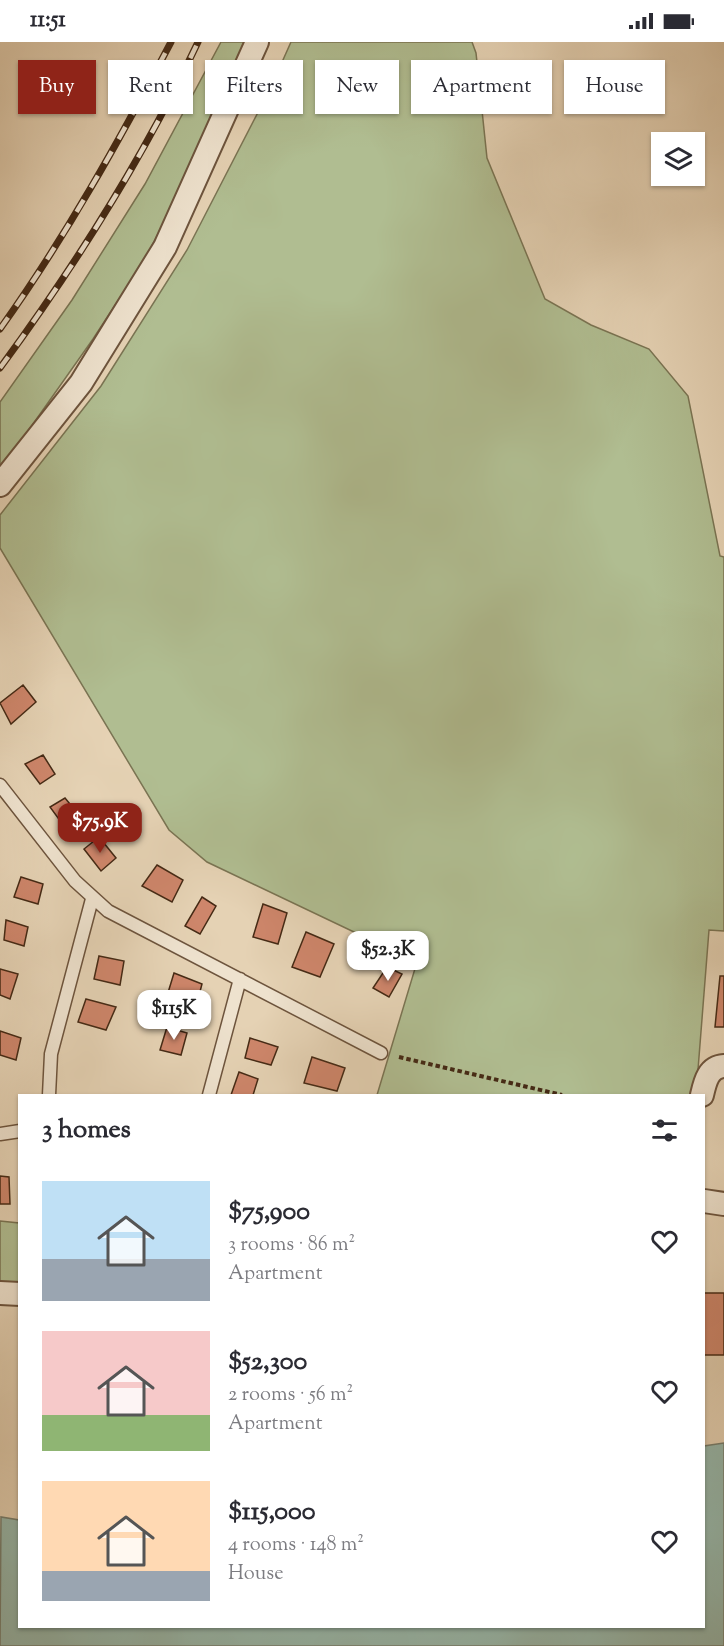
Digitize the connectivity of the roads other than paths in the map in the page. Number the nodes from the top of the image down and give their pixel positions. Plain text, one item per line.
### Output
1 (257, 42) edge
2 (0, 485) edge
3 (0, 785) edge
4 (92, 899) junction
5 (240, 979) junction
6 (381, 1053) road end
7 (724, 1066) edge
8 (49, 1094) edge
9 (209, 1094) edge
10 (702, 1094) edge
11 (18, 1131) edge
12 (0, 1134) edge
13 (705, 1201) edge
14 (724, 1204) edge
15 (0, 1293) edge
16 (18, 1294) edge

1 - 2 street
3 - 4 lane
4 - 5 lane
4 - 8 lane
5 - 6 lane
5 - 9 lane
7 - 10 street
11 - 12 lane
13 - 14 street
15 - 16 street

